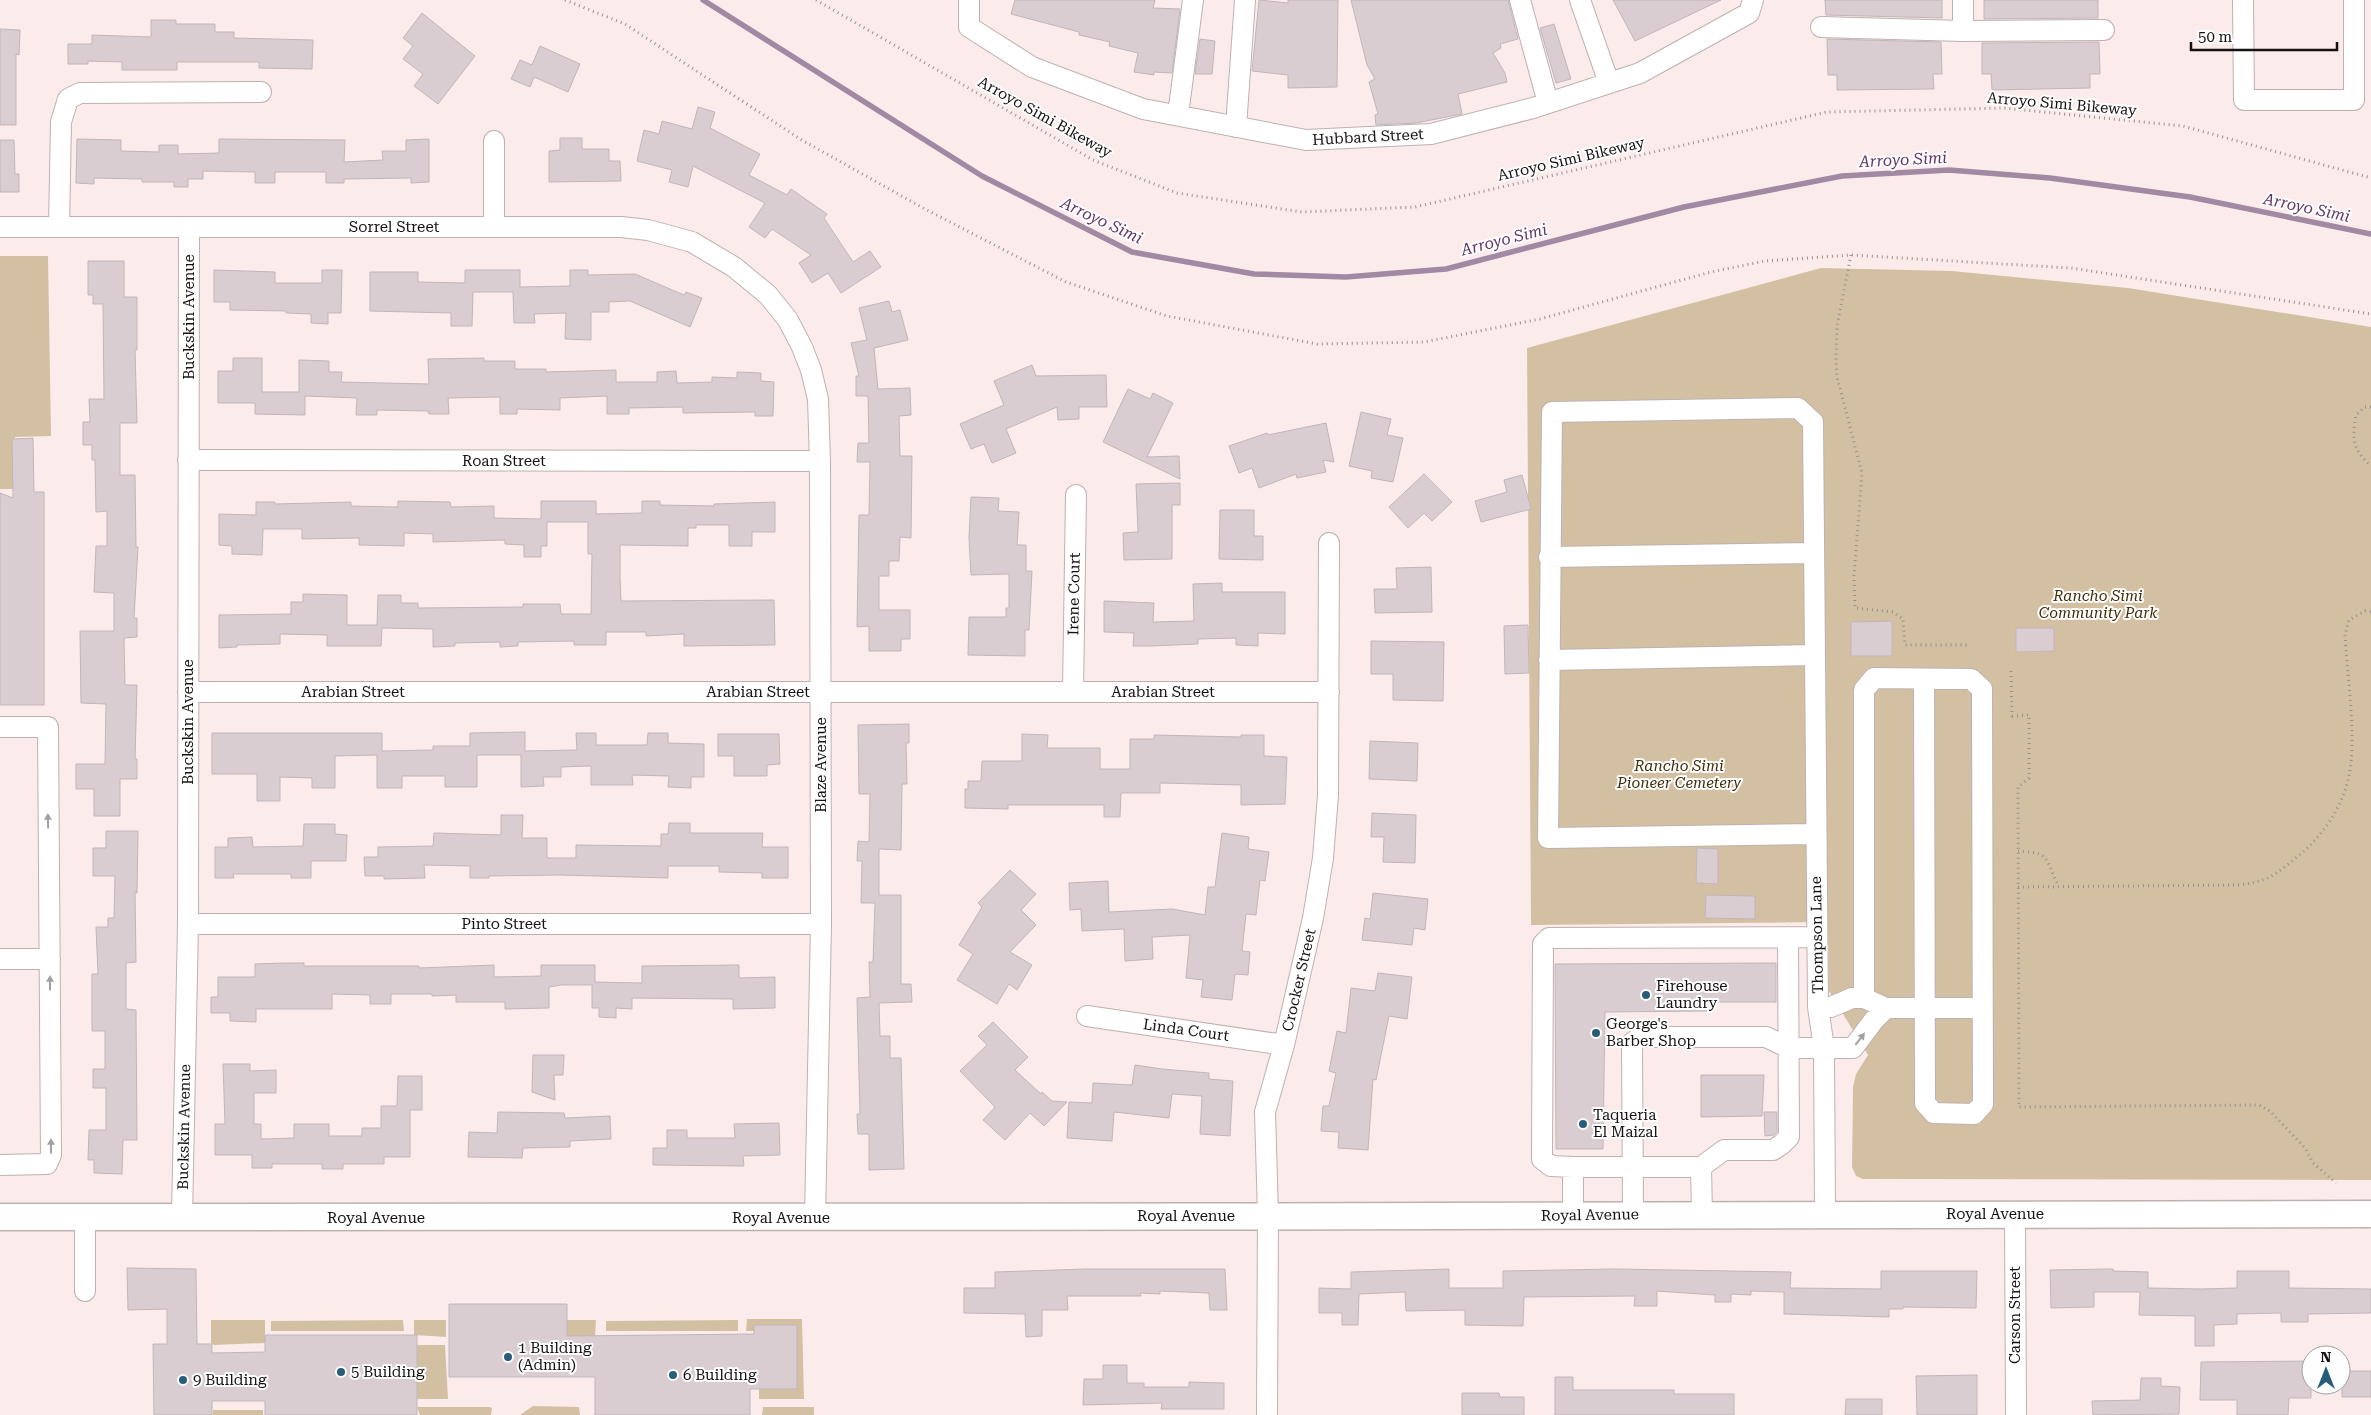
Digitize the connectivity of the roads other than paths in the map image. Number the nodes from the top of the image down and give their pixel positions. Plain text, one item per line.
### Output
1 (969, 0) edge
2 (1193, 0) edge
3 (1246, 0) edge
4 (1520, 0) edge
5 (1580, 0) edge
6 (1753, 0) edge
7 (1963, 0) edge
8 (2243, 0) edge
9 (2354, 0) edge
10 (1821, 27) dead end
11 (2104, 30) dead end
12 (1964, 31) junction
13 (1609, 83) junction
14 (261, 92) dead end
15 (1548, 103) junction
16 (1178, 115) junction
17 (1236, 126) junction
18 (494, 141) dead end
19 (0, 227) edge
20 (59, 227) junction
21 (189, 227) junction
22 (494, 227) junction
23 (768, 295) joint
24 (188, 460) junction
25 (820, 461) junction
26 (1076, 495) dead end
27 (1328, 543) dead end
28 (1814, 553) junction
29 (1550, 557) junction
30 (1815, 655) junction
31 (1550, 660) junction
32 (1924, 679) junction
33 (188, 692) junction
34 (821, 692) junction
35 (1073, 692) junction
36 (1328, 692) junction
37 (0, 728) edge
38 (1816, 834) junction
39 (188, 924) junction
40 (821, 924) junction
41 (1788, 937) junction
42 (1817, 937) junction
43 (0, 959) edge
44 (50, 959) junction
45 (1864, 998) junction
46 (1818, 1007) junction
47 (1886, 1008) junction
48 (1924, 1008) junction
49 (1982, 1008) junction
50 (1087, 1016) dead end
51 (1284, 1045) junction
52 (1789, 1048) junction
53 (1824, 1048) junction
54 (0, 1165) edge
55 (1633, 1166) junction
56 (1573, 1167) junction
57 (1701, 1167) junction
58 (1633, 1214) junction
59 (1702, 1214) junction
60 (1824, 1214) junction
61 (2015, 1214) junction
62 (2371, 1214) edge
63 (1268, 1215) junction
64 (1573, 1215) junction
65 (0, 1217) edge
66 (85, 1217) junction
67 (182, 1217) junction
68 (815, 1218) junction
69 (85, 1291) dead end
70 (1267, 1415) edge
71 (2016, 1415) edge

1 - 16 street, Hubbard Street
2 - 16 street
3 - 17 street
4 - 15 street
5 - 13 street
6 - 13 street, Hubbard Street
7 - 12 street
8 - 9 street
10 - 12 street
11 - 12 street
13 - 15 street, Hubbard Street
14 - 20 street
15 - 17 street, Hubbard Street
16 - 17 street, Hubbard Street
18 - 22 street
19 - 20 street, Sorrel Street
20 - 21 street, Sorrel Street
21 - 22 street, Sorrel Street
21 - 24 street, Buckskin Avenue
22 - 23 street, Sorrel Street
23 - 25 street, Blaze Avenue
24 - 25 street, Roan Street
24 - 33 street, Buckskin Avenue
25 - 34 street, Blaze Avenue
26 - 35 street, Irene Court
27 - 36 street, Crocker Street
28 - 29 street
28 - 29 street, Thompson Lane
28 - 30 street, Thompson Lane
29 - 31 street
30 - 31 street
30 - 38 street, Thompson Lane
31 - 38 street
32 - 45 street
32 - 48 street
32 - 49 street
33 - 34 street, Arabian Street
33 - 39 street, Buckskin Avenue
34 - 35 street, Arabian Street
34 - 40 street, Blaze Avenue
35 - 36 street, Arabian Street
36 - 51 street, Crocker Street
44 -> 37 street
38 - 42 street, Thompson Lane
39 - 40 street, Pinto Street
39 - 67 street, Buckskin Avenue
40 - 68 street, Blaze Avenue
41 - 42 street
41 - 52 street
41 - 56 street
42 - 46 street, Thompson Lane
43 - 44 street
54 -> 44 street
45 - 46 street
45 - 47 street
46 - 53 street, Thompson Lane
47 - 48 street
53 -> 47 street
48 - 49 street
48 - 49 street
50 - 51 street, Linda Court
51 - 63 street, Crocker Street
52 - 53 street
52 - 55 street
52 - 57 street
53 - 60 street, Thompson Lane
55 - 56 street
55 - 57 street
55 - 58 street
56 - 64 street
57 - 59 street
58 - 59 main road, Royal Avenue
58 - 64 main road, Royal Avenue
59 - 60 main road, Royal Avenue
60 - 61 main road, Royal Avenue
61 - 62 main road, Royal Avenue
61 - 71 street, Carson Street
63 - 64 main road, Royal Avenue
63 - 68 main road, Royal Avenue
63 - 70 street, Crocker Street
65 - 66 main road, Royal Avenue
66 - 67 main road, Royal Avenue
66 - 69 street
67 - 68 main road, Royal Avenue

